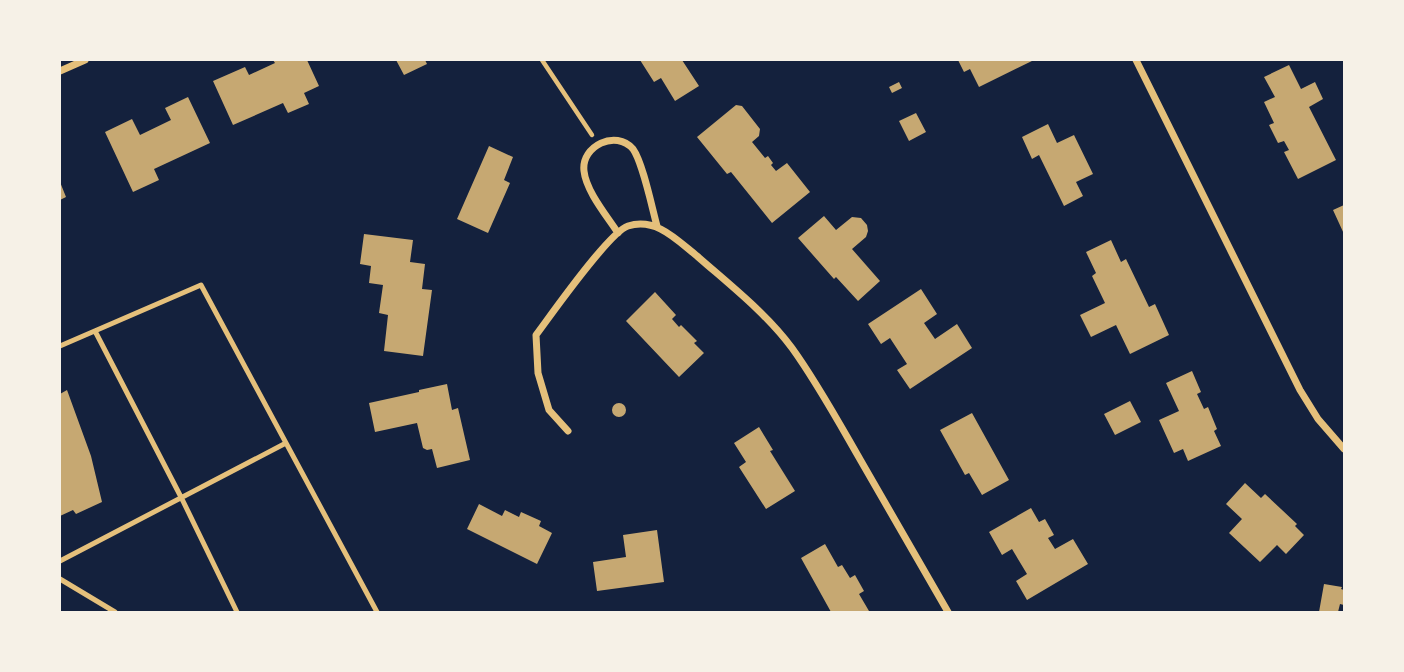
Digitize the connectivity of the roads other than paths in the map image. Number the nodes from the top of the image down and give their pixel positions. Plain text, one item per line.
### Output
1 (85, 60) edge
2 (1136, 60) edge
3 (60, 71) edge
4 (657, 226) junction
5 (618, 233) junction
6 (95, 331) junction
7 (60, 346) edge
8 (568, 431) dead end
9 (286, 443) junction
10 (1345, 449) edge
11 (182, 499) junction
12 (60, 562) edge
13 (60, 579) edge
14 (115, 612) edge
15 (237, 612) edge
16 (377, 612) edge
17 (948, 612) edge

1 - 3 street
2 - 10 street
4 - 5 street
4 - 5 street
4 - 17 street
5 - 8 street
6 - 7 lane
6 - 9 lane
6 - 11 lane
9 - 11 lane
9 - 16 lane
11 - 12 lane
11 - 15 lane
13 - 14 lane

